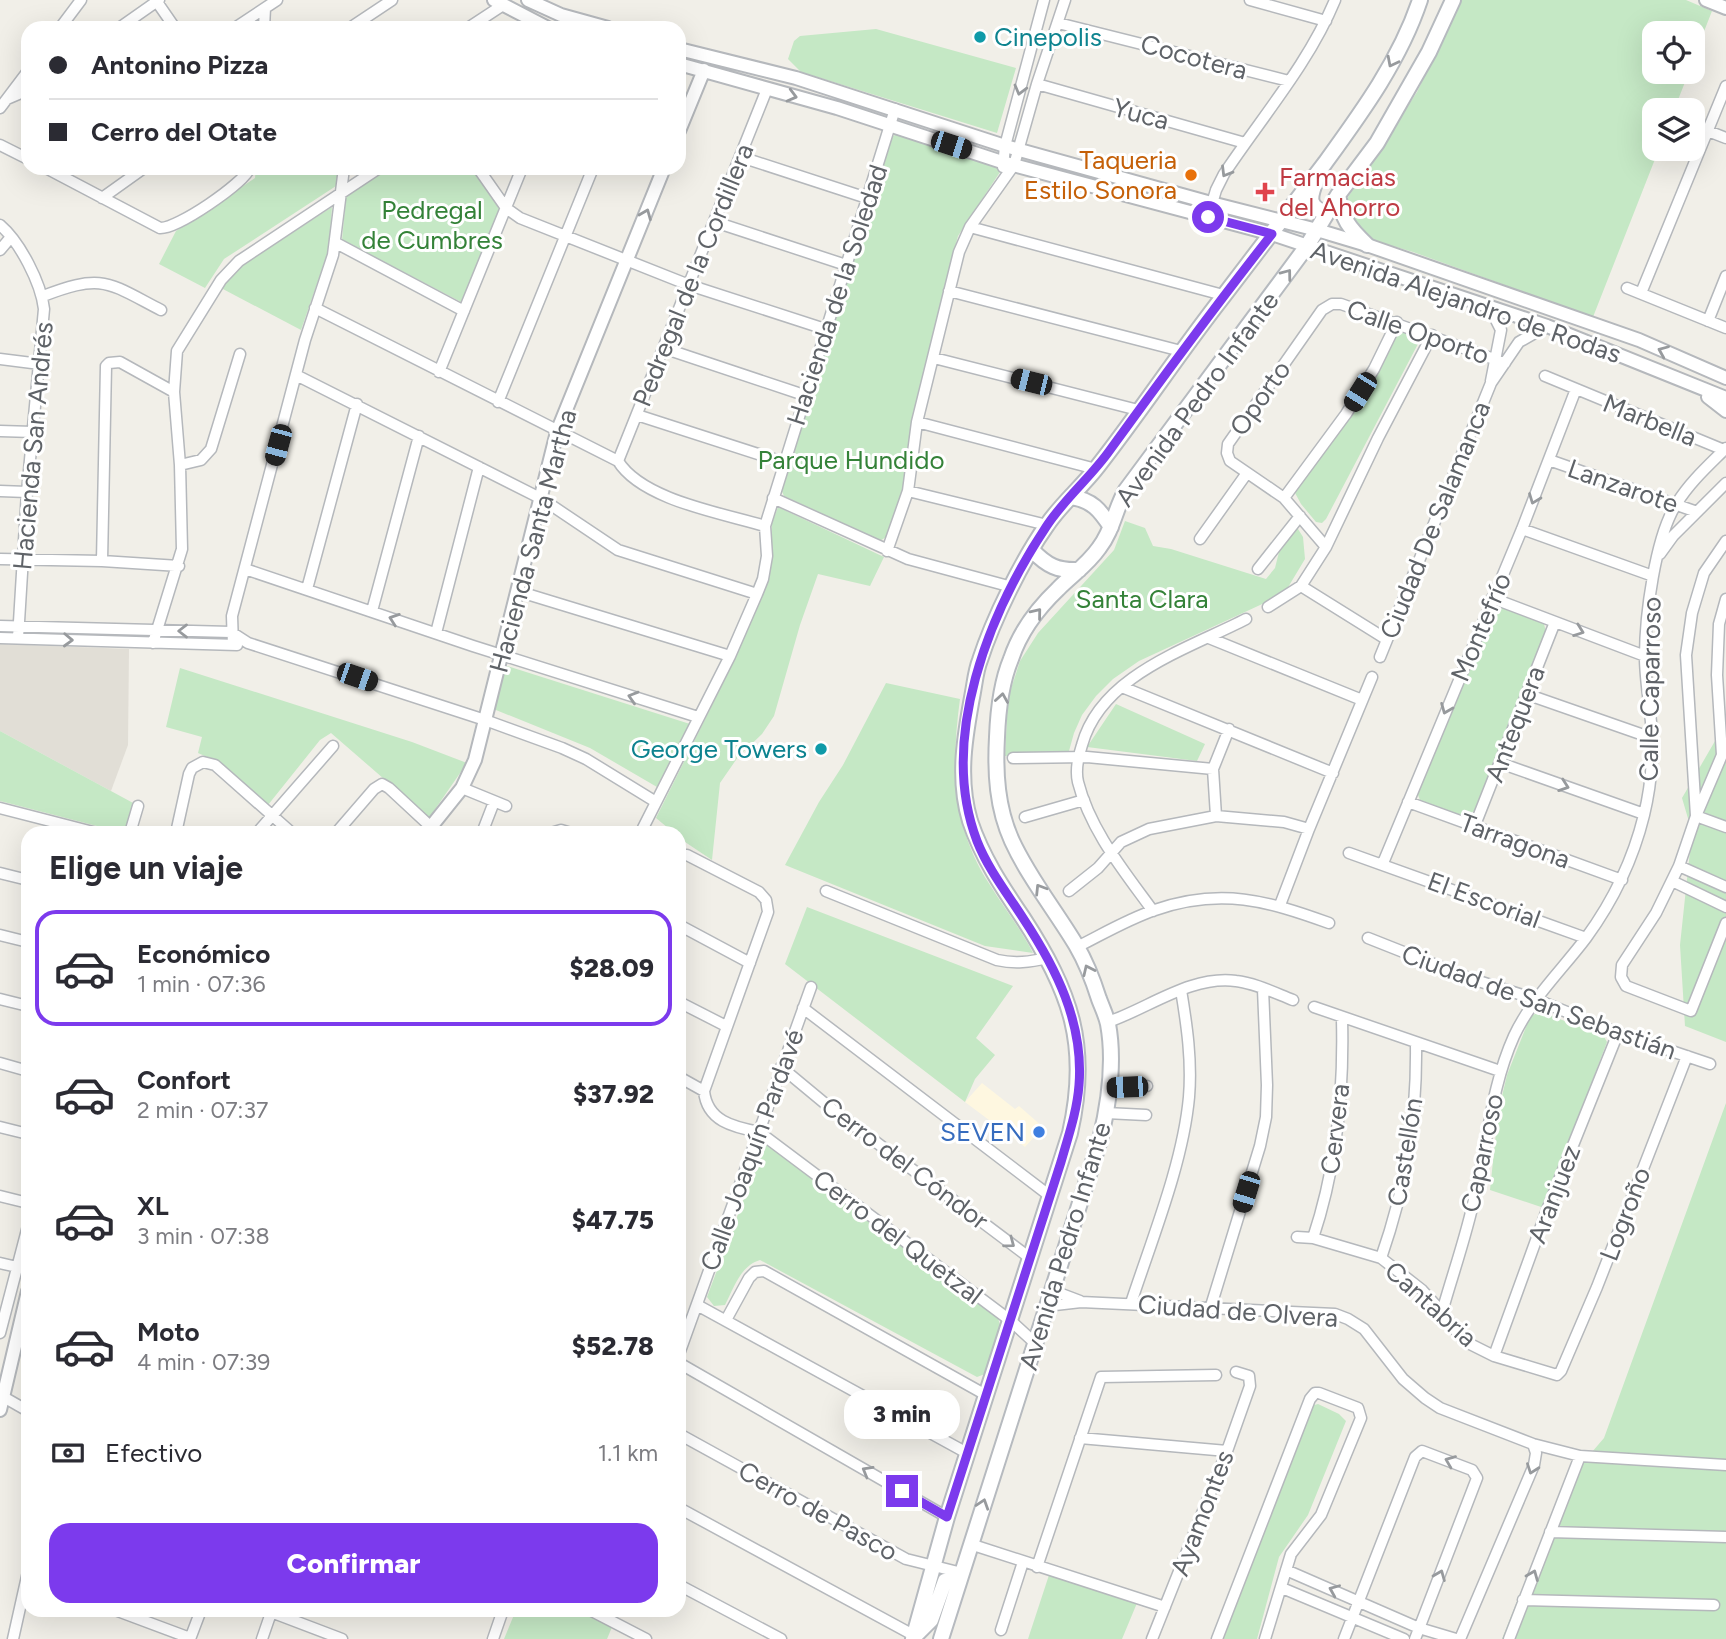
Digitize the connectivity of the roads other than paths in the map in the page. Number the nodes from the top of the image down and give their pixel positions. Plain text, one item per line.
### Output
1 (81, 0) edge
2 (277, 0) edge
3 (392, 0) edge
4 (528, 0) edge
5 (1044, 0) edge
6 (1065, 0) edge
7 (1335, 0) edge
8 (1420, 0) edge
9 (1453, 0) edge
10 (1706, 0) edge
11 (158, 1) edge
12 (1257, 1) edge
13 (498, 3) edge
14 (265, 8) junction
15 (1726, 8) edge
16 (65, 21) edge
17 (129, 21) edge
18 (171, 21) edge
19 (245, 21) edge
20 (264, 21) edge
21 (365, 21) edge
22 (476, 21) edge
23 (534, 21) edge
24 (573, 21) edge
25 (1326, 22) junction
26 (1058, 23) junction
27 (686, 51) edge
28 (686, 66) edge
29 (704, 70) junction
30 (21, 80) edge
31 (1289, 81) junction
32 (1037, 84) junction
33 (1726, 86) edge
34 (767, 89) junction
35 (21, 94) edge
36 (3, 104) edge
37 (895, 109) junction
38 (686, 114) edge
39 (891, 126) junction
40 (1708, 131) junction
41 (1726, 138) edge
42 (1245, 143) junction
43 (0, 145) edge
44 (1005, 146) junction
45 (1020, 150) junction
46 (21, 156) edge
47 (741, 157) junction
48 (1008, 164) junction
49 (1321, 167) junction
50 (59, 175) edge
51 (134, 175) edge
52 (245, 175) edge
53 (343, 175) edge
54 (369, 175) edge
55 (483, 175) edge
56 (519, 175) edge
57 (590, 175) edge
58 (661, 175) edge
59 (341, 194) junction
60 (1338, 195) junction
61 (102, 198) junction
62 (867, 198) junction
63 (1211, 203) junction
64 (506, 208) junction
65 (1326, 214) junction
66 (1208, 217) junction
67 (1282, 220) junction
68 (715, 222) junction
69 (0, 226) edge
70 (970, 227) junction
71 (1317, 230) junction
72 (1272, 234) junction
73 (567, 236) junction
74 (10, 237) junction
75 (336, 243) junction
76 (1367, 245) junction
77 (1307, 246) junction
78 (0, 250) edge
79 (628, 261) junction
80 (846, 265) junction
81 (1726, 276) edge
82 (689, 285) junction
83 (1627, 288) dead end
84 (949, 291) junction
85 (1641, 293) junction
86 (1223, 295) junction
87 (43, 296) junction
88 (1332, 304) joint
89 (315, 308) junction
90 (1490, 308) junction
91 (161, 310) dead end
92 (464, 311) junction
93 (1708, 321) junction
94 (1396, 322) junction
95 (1547, 326) junction
96 (1726, 328) edge
97 (825, 329) junction
98 (1432, 335) junction
99 (663, 348) junction
100 (1181, 352) junction
101 (240, 354) dead end
102 (934, 358) junction
103 (0, 359) edge
104 (1500, 360) junction
105 (40, 364) junction
106 (439, 372) junction
107 (296, 375) junction
108 (1545, 376) dead end
109 (1726, 378) edge
110 (1576, 389) junction
111 (174, 392) junction
112 (804, 395) junction
113 (498, 402) junction
114 (357, 404) junction
115 (1724, 405) edge
116 (1138, 410) junction
117 (637, 415) junction
118 (917, 422) junction
119 (0, 431) edge
120 (33, 432) junction
121 (557, 432) junction
122 (419, 436) junction
123 (1725, 449) edge
124 (1549, 460) junction
125 (618, 461) junction
126 (783, 462) junction
127 (180, 466) junction
128 (479, 467) junction
129 (1096, 469) junction
130 (1247, 473) junction
131 (1726, 483) edge
132 (0, 491) edge
133 (908, 491) junction
134 (27, 492) junction
135 (1071, 497) junction
136 (773, 498) junction
137 (1284, 498) junction
138 (542, 499) junction
139 (1676, 503) junction
140 (1697, 512) junction
141 (1300, 516) junction
142 (1047, 525) junction
143 (765, 526) junction
144 (1111, 527) junction
145 (1522, 529) junction
146 (1200, 539) dead end
147 (1726, 541) edge
148 (1326, 547) junction
149 (1032, 550) junction
150 (887, 551) junction
151 (1657, 557) junction
152 (0, 559) edge
153 (23, 560) junction
154 (102, 561) junction
155 (178, 566) junction
156 (245, 569) junction
157 (1258, 569) dead end
158 (1079, 570) junction
159 (1653, 576) junction
160 (1301, 586) junction
161 (1012, 587) junction
162 (307, 589) junction
163 (517, 591) junction
164 (757, 594) junction
165 (1492, 598) junction
166 (1726, 599) edge
167 (1268, 607) dead end
168 (372, 611) junction
169 (1246, 619) dead end
170 (1555, 622) junction
171 (0, 626) edge
172 (18, 626) junction
173 (156, 631) junction
174 (232, 632) junction
175 (436, 633) junction
176 (0, 638) edge
177 (18, 638) junction
178 (1209, 638) junction
179 (1386, 639) junction
180 (153, 643) junction
181 (248, 643) junction
182 (233, 645) junction
183 (500, 655) junction
184 (730, 656) junction
185 (1645, 656) junction
186 (1380, 657) dead end
187 (1721, 674) edge
188 (1372, 677) dead end
189 (1122, 687) junction
190 (1526, 694) junction
191 (1362, 701) junction
192 (698, 717) junction
193 (485, 720) junction
194 (1229, 729) junction
195 (1652, 738) junction
196 (333, 746) dead end
197 (1724, 753) edge
198 (1079, 757) junction
199 (1013, 758) dead end
200 (1500, 763) junction
201 (1213, 769) junction
202 (1333, 773) junction
203 (462, 788) junction
204 (1084, 800) junction
205 (494, 802) junction
206 (656, 802) junction
207 (1408, 802) junction
208 (138, 806) dead end
209 (506, 806) dead end
210 (0, 808) edge
211 (1644, 814) junction
212 (272, 816) junction
213 (1216, 816) junction
214 (1696, 816) junction
215 (1025, 817) dead end
216 (1475, 825) junction
217 (70, 826) edge
218 (132, 826) edge
219 (178, 826) edge
220 (263, 826) edge
221 (284, 826) edge
222 (343, 826) edge
223 (424, 826) edge
224 (431, 826) edge
225 (485, 826) edge
226 (644, 826) edge
227 (1726, 827) edge
228 (1309, 829) junction
229 (1112, 853) junction
230 (1349, 853) dead end
231 (686, 855) edge
232 (1382, 863) junction
233 (1679, 866) junction
234 (0, 873) edge
235 (21, 878) edge
236 (1622, 880) junction
237 (1672, 881) junction
238 (1726, 887) edge
239 (826, 891) dead end
240 (1069, 891) dead end
241 (1280, 905) junction
242 (1726, 907) edge
243 (1153, 911) junction
244 (1329, 923) dead end
245 (1726, 923) edge
246 (686, 929) edge
247 (0, 935) edge
248 (1368, 938) dead end
249 (1586, 938) junction
250 (21, 940) edge
251 (1077, 947) junction
252 (1048, 958) junction
253 (750, 963) junction
254 (811, 987) dead end
255 (1263, 989) junction
256 (1181, 990) junction
257 (0, 999) edge
258 (1535, 999) junction
259 (1293, 1000) dead end
260 (21, 1004) edge
261 (686, 1006) edge
262 (1314, 1007) dead end
263 (803, 1008) junction
264 (1342, 1018) junction
265 (1108, 1022) junction
266 (726, 1026) junction
267 (1618, 1033) junction
268 (1416, 1044) junction
269 (1687, 1056) junction
270 (0, 1063) edge
271 (1710, 1064) dead end
272 (781, 1067) junction
273 (21, 1069) edge
274 (1500, 1071) junction
275 (686, 1081) edge
276 (1147, 1086) dead end
277 (1109, 1088) junction
278 (704, 1091) junction
279 (1106, 1113) junction
280 (1146, 1115) dead end
281 (0, 1127) edge
282 (21, 1132) edge
283 (759, 1132) junction
284 (0, 1195) edge
285 (1050, 1196) junction
286 (21, 1201) edge
287 (1297, 1237) dead end
288 (1313, 1238) junction
289 (21, 1250) edge
290 (1030, 1258) junction
291 (1381, 1258) junction
292 (0, 1263) edge
293 (16, 1267) junction
294 (1051, 1290) junction
295 (1081, 1301) junction
296 (1131, 1303) junction
297 (697, 1304) junction
298 (1211, 1306) junction
299 (1046, 1309) junction
300 (1442, 1312) junction
301 (21, 1318) edge
302 (726, 1321) junction
303 (1011, 1321) junction
304 (0, 1329) edge
305 (686, 1335) edge
306 (1036, 1344) junction
307 (1494, 1356) junction
308 (686, 1367) edge
309 (1561, 1371) joint
310 (1237, 1372) dead end
311 (1216, 1375) dead end
312 (986, 1395) junction
313 (1, 1396) edge
314 (21, 1407) edge
315 (0, 1410) edge
316 (686, 1438) edge
317 (1080, 1438) junction
318 (1533, 1444) junction
319 (1227, 1451) junction
320 (967, 1453) junction
321 (1580, 1456) junction
322 (1726, 1465) edge
323 (686, 1512) edge
324 (947, 1517) junction
325 (1550, 1531) junction
326 (1726, 1537) edge
327 (970, 1544) junction
328 (1023, 1562) junction
329 (932, 1567) junction
330 (1037, 1567) junction
331 (1286, 1570) junction
332 (960, 1578) junction
333 (1282, 1588) junction
334 (686, 1589) edge
335 (1523, 1600) junction
336 (1360, 1602) junction
337 (21, 1605) edge
338 (1714, 1605) dead end
339 (1165, 1607) junction
340 (133, 1617) edge
341 (198, 1617) edge
342 (270, 1617) edge
343 (287, 1617) edge
344 (501, 1617) edge
345 (604, 1617) edge
346 (1353, 1617) junction
347 (626, 1628) junction
348 (1419, 1628) junction
349 (1002, 1630) dead end
350 (915, 1638) edge
351 (13, 1639) edge
352 (190, 1639) edge
353 (262, 1639) edge
354 (342, 1639) edge
355 (493, 1639) edge
356 (618, 1639) edge
357 (646, 1639) edge
358 (781, 1639) edge
359 (941, 1639) edge
360 (1152, 1639) edge
361 (1217, 1639) edge
362 (1265, 1639) edge
363 (1344, 1639) edge
364 (1404, 1639) edge
365 (1415, 1639) edge
366 (1458, 1639) edge
367 (1509, 1639) edge

1 - 16 street
2 - 14 street
3 - 21 street
4 - 24 street
5 -> 44 street
6 - 26 street
7 - 25 street
8 -> 49 main road, Avenida Pedro Infante
9 - 60 main road, Avenida Pedro Infante
10 - 15 street
11 - 17 street
11 - 18 street
12 - 25 street
13 - 22 street
13 - 23 street
14 - 19 street
14 - 20 street
25 - 31 street
26 - 31 street, Cocotera
26 - 32 street
27 - 37 street, Avenida Alejandro de Rodas
28 - 29 street, Avenida Alejandro de Rodas
29 - 34 street, Avenida Alejandro de Rodas
29 - 38 street
30 - 36 street
31 - 42 street
32 - 42 street, Yuca
32 - 45 street
33 - 40 street
34 -> 39 street, Avenida Alejandro de Rodas
34 - 47 street, Pedregal de la Cordillera
35 - 36 street
37 - 39 street, Hacienda de la Soledad
37 - 44 street, Avenida Alejandro de Rodas
39 - 48 street, Avenida Alejandro de Rodas
39 - 62 street, Hacienda de la Soledad
40 - 41 street
40 - 85 street
42 -> 63 street
43 - 46 street
44 - 45 street, Avenida Alejandro de Rodas
44 - 48 street
45 - 48 street
45 - 63 street, Avenida Alejandro de Rodas
47 - 62 street
47 - 68 street, Pedregal de la Cordillera
48 - 66 street, Avenida Alejandro de Rodas
48 - 70 street
49 - 65 main road
49 - 67 main road, Avenida Pedro Infante
50 - 61 street
51 - 61 street
52 - 61 street
53 - 59 street
54 - 59 street
55 - 64 street
56 - 64 street
57 - 73 street
79 -> 58 street, Hacienda Santa Martha
59 - 75 street
59 - 111 street
60 - 65 main road, Avenida Pedro Infante
60 - 76 main road
62 - 80 street, Hacienda de la Soledad
63 - 66 street
63 - 67 street, Avenida Alejandro de Rodas
64 - 73 street
64 - 92 street
65 - 71 main road, Avenida Pedro Infante
66 - 72 street, Avenida Alejandro de Rodas
67 - 71 street, Avenida Alejandro de Rodas
67 - 72 main road, Avenida Pedro Infante
68 - 80 street
68 - 82 street, Pedregal de la Cordillera
69 - 74 street
70 - 84 street
70 - 86 street
71 - 76 street, Avenida Alejandro de Rodas
71 - 77 main road, Avenida Pedro Infante
72 - 77 street, Avenida Alejandro de Rodas
72 - 86 main road, Avenida Pedro Infante
73 - 79 street
73 - 113 street
74 - 78 street
74 - 87 street
75 - 89 street
75 - 92 street
109 -> 76 street, Avenida Alejandro de Rodas
77 - 90 street, Avenida Alejandro de Rodas
144 -> 77 main road, Avenida Pedro Infante
79 - 82 street
79 - 121 street, Hacienda Santa Martha
80 - 97 street, Hacienda de la Soledad
81 - 93 street
82 - 97 street
82 - 99 street, Pedregal de la Cordillera
83 - 85 street
84 - 100 street
84 - 102 street
85 - 93 street
86 - 100 main road, Avenida Pedro Infante
87 - 91 street
87 - 105 street, Hacienda San Andrés
88 - 94 street, Calle Oporto
88 - 130 street, Oporto
89 - 106 street
89 - 107 street
90 - 95 street, Avenida Alejandro de Rodas
90 - 104 street, Ciudad De Salamanca
92 - 106 street
93 - 96 street
94 - 98 street, Calle Oporto
94 - 137 street
95 - 104 street, Ciudad De Salamanca
95 - 115 street, Avenida Alejandro de Rodas
97 - 112 street, Hacienda de la Soledad
98 - 104 street, Calle Oporto
98 - 148 street
99 - 112 street
99 - 117 street, Pedregal de la Cordillera
100 - 116 main road, Avenida Pedro Infante
101 - 127 street
102 - 116 street
102 - 118 street
103 - 105 street
104 - 179 street, Ciudad De Salamanca
105 - 120 street, Hacienda San Andrés
106 - 113 street
107 - 114 street
107 - 156 street
108 - 110 street, Marbella
110 - 123 street, Marbella
110 - 124 street, Montefrío
111 - 127 street
111 - 154 street
112 - 126 street, Hacienda de la Soledad
113 - 121 street
114 - 122 street
114 - 162 street
116 - 129 main road, Avenida Pedro Infante
117 - 125 street, Pedregal de la Cordillera
117 - 126 street
118 - 129 street
118 - 133 street
119 - 120 street
120 - 134 street, Hacienda San Andrés
121 - 125 street
121 - 138 street, Hacienda Santa Martha
122 - 128 street
122 - 168 street
123 - 139 street, Calle Caparroso
124 - 139 street, Lanzarote
124 -> 145 street, Montefrío
125 - 143 street
126 - 136 street, Hacienda de la Soledad
127 - 155 street
128 - 138 street
128 - 175 street
129 - 135 main road, Avenida Pedro Infante
130 - 137 street, Oporto
130 - 146 street
131 - 140 street, Calle Caparroso
132 - 134 street
133 - 142 street
133 - 150 street
134 - 153 street, Hacienda San Andrés
135 - 142 main road, Avenida Pedro Infante
135 - 144 main road
136 - 143 street, Hacienda de la Soledad
136 - 150 street
137 - 141 street, Oporto
138 - 163 street, Hacienda Santa Martha
138 - 164 street
139 - 140 street, Lanzarote
139 - 151 street, Calle Caparroso
140 - 151 street, Calle Caparroso
141 - 148 street, Oporto
141 - 157 street
142 - 149 main road, Avenida Pedro Infante
143 - 164 street, Hacienda de la Soledad
144 - 158 main road, Avenida Pedro Infante
145 - 159 street
145 - 165 street, Montefrío
147 - 214 street
148 - 160 street
149 - 158 main road
149 - 161 main road, Avenida Pedro Infante
150 - 161 street
151 - 159 street, Calle Caparroso
152 - 153 street
153 - 154 street
153 - 172 street, Hacienda San Andrés
154 - 155 street
155 - 173 street
156 - 162 street
156 - 174 street
251 -> 158 main road, Avenida Pedro Infante
159 - 185 street, Calle Caparroso
160 - 167 street
160 - 179 street
161 - 252 main road, Avenida Pedro Infante
162 - 168 street
163 - 183 street, Hacienda Santa Martha
163 - 184 street
164 - 184 street, Hacienda de la Soledad
165 - 170 street
165 -> 207 street, Montefrío
166 - 187 street
175 -> 168 street
169 - 178 street
170 -> 185 street
170 - 190 street, Antequera
171 - 172 street
172 - 173 street
172 - 177 street, Hacienda San Andrés
174 -> 173 street
173 - 180 street
174 - 181 street
174 - 182 street
175 - 183 street
176 - 177 street
177 -> 180 street
178 - 189 street
178 - 191 street
179 - 186 street, Ciudad De Salamanca
180 - 182 street
181 - 182 street
181 - 193 street
192 -> 183 street
183 - 193 street, Hacienda Santa Martha
184 - 192 street, Hacienda de la Soledad
185 - 195 street, Calle Caparroso
187 - 197 street
188 - 191 street
189 - 194 street
189 - 198 street
190 - 195 street
190 - 200 street, Antequera
191 - 202 street
192 - 206 street, Hacienda de la Soledad
193 - 203 street, Hacienda Santa Martha
193 - 206 street
194 - 201 street
194 - 202 street
195 - 211 street, Calle Caparroso
196 - 212 street
197 - 214 street
198 - 199 street
198 - 201 street
198 - 204 street
200 -> 211 street
200 - 216 street, Antequera
201 - 213 street
202 - 228 street
203 - 205 street
203 - 224 street, Hacienda Santa Martha
204 - 215 street
204 - 229 street
205 - 209 street
205 - 225 street
206 - 226 street, Hacienda de la Soledad
207 - 216 street, Tarragona
207 - 232 street, Montefrío
208 - 218 street
210 - 217 street
211 - 236 street, Calle Caparroso
212 - 219 street
212 - 220 street
212 - 221 street
213 - 228 street
213 - 229 street
214 - 227 street
214 - 233 street
216 - 236 street, Tarragona
222 - 223 street
228 - 241 street
229 - 240 street
229 - 243 street
230 - 232 street, El Escorial
231 - 253 street
232 - 249 street, El Escorial
233 - 237 street
233 - 238 street
234 - 235 street
236 - 249 street, Calle Caparroso
237 - 242 street
237 - 245 street
239 - 252 street
241 - 243 street
241 - 244 street
243 - 251 street
246 - 253 street
247 - 250 street
248 - 258 street, Ciudad de San Sebastián
249 - 258 street, Calle Caparroso
265 -> 251 main road, Avenida Pedro Infante
252 - 285 main road, Avenida Pedro Infante
253 - 266 street
254 - 263 street, Calle Joaquín Pardavé
255 - 256 street
255 - 259 street
255 - 298 street
256 - 265 street
256 - 296 street
257 - 260 street
258 - 267 street, Ciudad de San Sebastián
258 - 274 street, Caparroso
261 - 266 street
262 - 264 street
263 - 272 street, Calle Joaquín Pardavé
263 - 285 street
264 - 268 street
264 - 288 street, Cervera
265 - 277 main road, Avenida Pedro Infante
266 - 278 street
267 - 269 street, Ciudad de San Sebastián
267 - 307 street, Aranjuez
268 - 274 street
268 - 291 street, Castellón
269 - 271 street, Ciudad de San Sebastián
269 - 309 street, Logroño
270 - 273 street
272 - 283 street, Calle Joaquín Pardavé
272 -> 290 street, Cerro del Cóndor
274 - 300 street, Caparroso
275 - 278 street
276 - 277 street
277 - 279 main road, Avenida Pedro Infante
278 - 283 street
279 - 280 street
279 - 294 main road, Avenida Pedro Infante
281 - 282 street
283 - 297 street, Calle Joaquín Pardavé
283 - 303 street, Cerro del Quetzal
284 - 286 street
285 - 290 main road, Avenida Pedro Infante
287 - 288 street, Cantabria
288 - 291 street, Cantabria
289 - 293 street
290 - 303 main road, Avenida Pedro Infante
291 - 300 street, Cantabria
292 - 293 street
293 - 304 street
294 - 295 street, Ciudad de Olvera
294 - 299 main road, Avenida Pedro Infante
295 - 296 street, Ciudad de Olvera
295 - 299 street, Ciudad de Olvera
296 - 298 street, Ciudad de Olvera
297 - 302 street
297 - 305 street, Calle Joaquín Pardavé
298 - 318 street, Ciudad de Olvera
299 - 306 main road, Avenida Pedro Infante
300 - 307 street, Cantabria
301 - 313 street
302 - 312 street
302 - 320 street
303 - 306 street, Cerro del Quetzal
303 - 312 main road, Avenida Pedro Infante
327 -> 306 main road, Avenida Pedro Infante
307 - 309 street, Cantabria
324 -> 308 street
310 - 319 street, Ayamontes
311 - 317 street
312 - 320 main road, Avenida Pedro Infante
313 - 314 street
313 - 315 street
316 - 329 street, Cerro de Pasco
317 - 319 street
317 - 330 street
318 - 321 street, Ciudad de Olvera
318 -> 366 street
319 - 339 street, Ayamontes
320 - 324 main road, Avenida Pedro Infante
321 - 322 street, Ciudad de Olvera
321 - 325 street
323 - 350 street
324 - 329 main road, Avenida Pedro Infante
325 - 326 street
335 -> 325 street
327 - 328 street
327 - 332 main road, Avenida Pedro Infante
328 - 330 street
328 - 349 street
329 - 332 street, Cerro de Pasco
329 - 350 main road, Avenida Pedro Infante
330 - 339 street
331 - 333 street
336 -> 331 street
331 - 361 street
332 - 350 main road
332 - 359 main road, Avenida Pedro Infante
333 - 346 street
333 - 362 street
334 - 358 street
335 - 338 street
335 - 367 street
336 - 346 street
336 - 348 street
348 -> 336 street
337 - 351 street
339 - 360 street, Ayamontes
340 - 352 street
341 - 352 street
342 - 353 street
343 - 354 street
344 - 355 street
345 - 347 street
346 - 363 street
346 - 364 street
347 - 356 street
347 - 357 street
348 - 365 street
348 - 366 street

